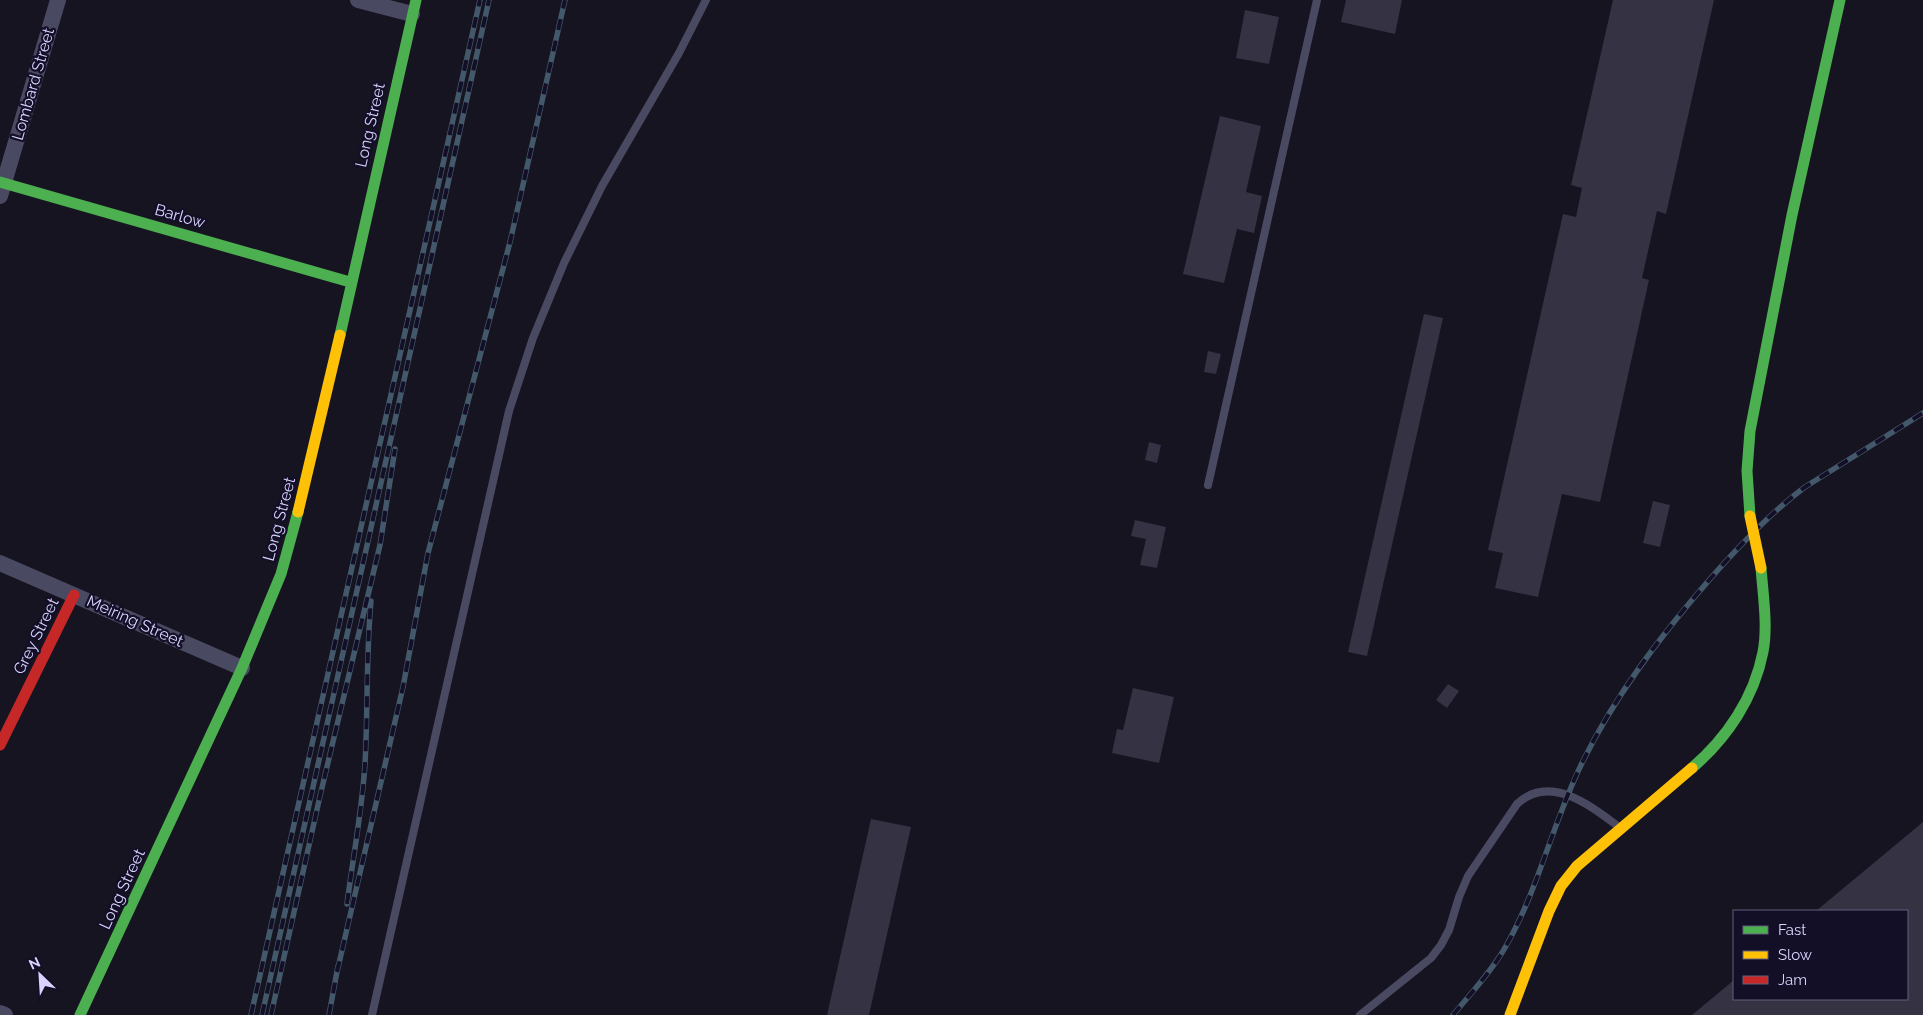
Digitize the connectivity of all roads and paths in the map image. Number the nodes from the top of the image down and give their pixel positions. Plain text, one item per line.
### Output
1 (58, 0) edge
2 (358, 0) edge
3 (706, 0) edge
4 (1317, 0) edge
5 (1840, 0) edge
6 (414, 7) edge
7 (1, 187) edge
8 (350, 282) junction
9 (1208, 485) dead end
10 (0, 563) edge
11 (74, 595) junction
12 (242, 668) junction
13 (0, 746) edge
14 (1621, 829) junction
15 (0, 1013) edge
16 (5, 1015) edge
17 (80, 1015) edge
18 (372, 1015) edge
19 (1360, 1015) edge
20 (1510, 1015) edge

1 - 7 street, Lombard Street
2 - 6 street
3 - 18 lane
4 - 9 lane
5 - 14 street, bridge
6 - 8 street, Long Street
7 - 8 street, Barlow
8 - 12 street, Long Street
10 - 11 street, Meiring Street
11 - 12 street, Meiring Street
11 - 13 street, Grey Street
12 - 17 street, Long Street
14 - 19 lane
14 - 20 street
15 - 16 street

